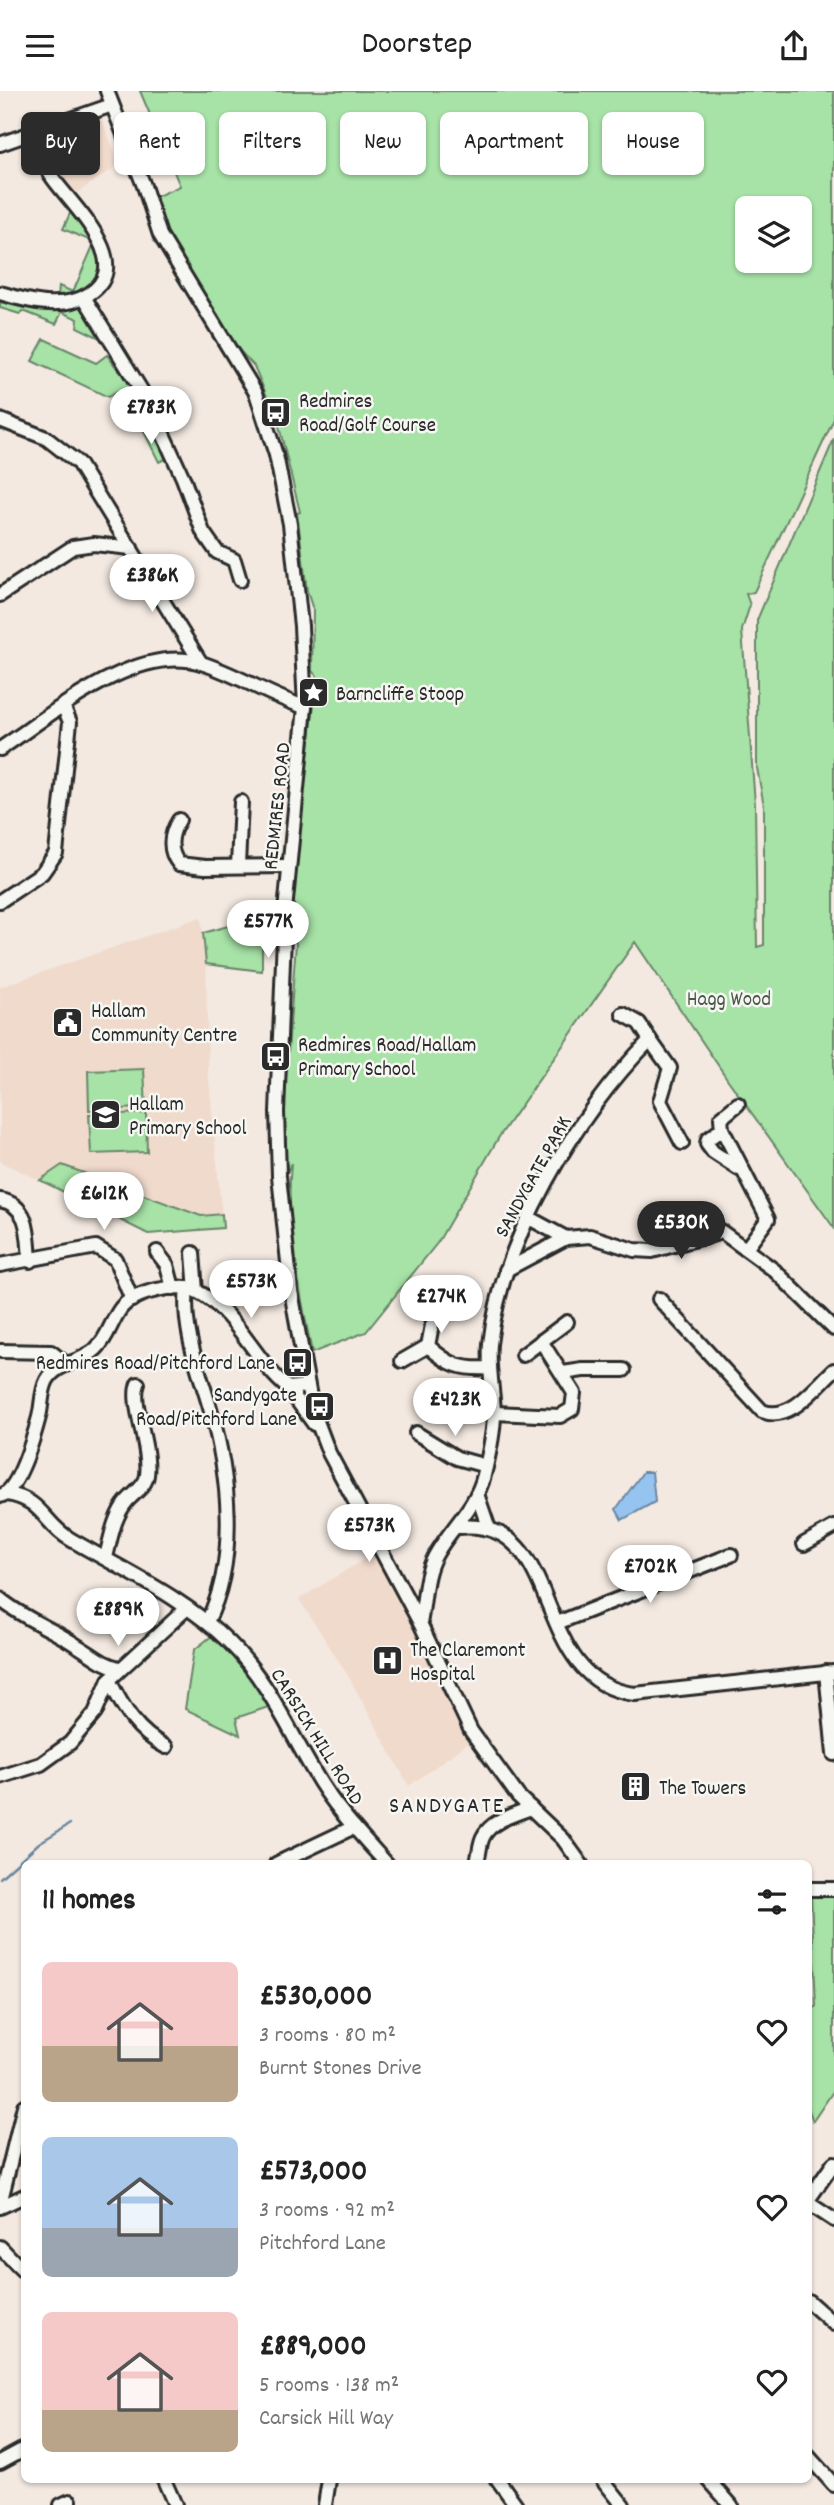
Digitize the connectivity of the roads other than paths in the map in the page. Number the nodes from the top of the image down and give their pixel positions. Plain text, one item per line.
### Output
1 (107, 91) edge
2 (113, 105) junction
3 (93, 112) edge
4 (21, 137) edge
5 (0, 144) edge
6 (51, 175) edge
7 (0, 293) edge
8 (84, 297) junction
9 (0, 420) edge
10 (131, 548) junction
11 (240, 580) dead end
12 (0, 595) edge
13 (201, 663) junction
14 (305, 707) junction
15 (64, 708) junction
16 (0, 749) edge
17 (241, 802) dead end
18 (179, 820) dead end
19 (238, 865) junction
20 (288, 866) junction
21 (0, 901) edge
22 (623, 1014) dead end
23 (650, 1040) junction
24 (738, 1104) dead end
25 (722, 1129) junction
26 (682, 1143) dead end
27 (742, 1170) junction
28 (0, 1200) edge
29 (529, 1218) junction
30 (566, 1238) junction
31 (746, 1249) junction
32 (158, 1252) dead end
33 (193, 1253) dead end
34 (30, 1261) junction
35 (0, 1265) edge
36 (506, 1270) junction
37 (173, 1288) junction
38 (192, 1290) junction
39 (659, 1299) dead end
40 (132, 1300) junction
41 (439, 1316) dead end
42 (567, 1322) dead end
43 (834, 1329) edge
44 (541, 1341) junction
45 (428, 1346) junction
46 (0, 1350) edge
47 (523, 1355) dead end
48 (402, 1361) dead end
49 (66, 1364) junction
50 (490, 1368) junction
51 (624, 1370) dead end
52 (834, 1370) edge
53 (563, 1373) junction
54 (138, 1384) dead end
55 (307, 1387) junction
56 (288, 1388) junction
57 (494, 1413) junction
58 (320, 1433) junction
59 (416, 1433) dead end
60 (486, 1466) junction
61 (477, 1494) junction
62 (3, 1495) edge
63 (488, 1526) junction
64 (458, 1527) junction
65 (834, 1527) edge
66 (804, 1544) dead end
67 (731, 1555) dead end
68 (107, 1557) junction
69 (426, 1587) junction
70 (403, 1591) junction
71 (0, 1599) edge
72 (186, 1609) junction
73 (207, 1622) junction
74 (420, 1623) junction
75 (557, 1623) junction
76 (89, 1654) junction
77 (119, 1668) junction
78 (830, 1672) edge
79 (107, 1684) junction
80 (166, 1747) dead end
81 (834, 1754) edge
82 (0, 1777) edge
83 (531, 1808) junction
84 (354, 1827) junction
85 (284, 1860) edge
86 (383, 1860) edge
87 (478, 1860) edge
88 (578, 1860) edge
89 (812, 1889) edge
90 (834, 1889) edge
91 (21, 2118) edge
92 (834, 2163) edge
93 (812, 2195) edge
94 (21, 2197) edge
95 (812, 2204) edge
96 (0, 2206) edge
97 (834, 2220) edge
98 (0, 2247) edge
99 (21, 2269) edge
100 (812, 2305) edge
101 (834, 2324) edge
102 (21, 2451) edge
103 (812, 2460) edge
104 (0, 2462) edge
105 (165, 2483) edge
106 (329, 2483) edge
107 (500, 2483) edge
108 (605, 2483) edge
109 (712, 2483) edge
110 (834, 2485) edge
111 (176, 2505) edge
112 (325, 2505) edge
113 (516, 2505) edge
114 (623, 2505) edge
115 (731, 2505) edge

1 - 2 street, REDMIRES ROAD
2 - 3 street
2 - 14 street, REDMIRES ROAD
4 - 5 street
6 - 8 street
7 - 8 street
8 - 11 street
9 - 10 street
10 - 12 street
10 - 13 street
13 - 14 street
13 - 15 street
14 - 20 street, REDMIRES ROAD
15 - 16 street
15 - 21 street
17 - 19 street
18 - 19 street
19 - 20 street
20 - 55 street, REDMIRES ROAD
22 - 23 street
23 - 26 street
23 - 29 street, SANDYGATE PARK
24 - 25 street
25 - 27 street
25 - 27 street
27 - 31 street
28 - 34 street
29 - 30 street
29 - 36 street, SANDYGATE PARK
30 - 31 street
30 - 36 street
31 - 43 street
32 - 37 street
33 - 38 street
34 - 35 street
34 - 40 street
36 - 50 street, SANDYGATE PARK
37 - 38 street
37 - 40 street
38 - 56 street
38 - 73 street
39 - 52 street
40 - 49 street
41 - 45 street
42 - 44 street
44 - 47 street
44 - 53 street
45 - 48 street
45 - 50 street
46 - 49 street
49 - 62 street
50 - 57 street, SANDYGATE PARK
51 - 53 street
53 - 57 street
54 - 68 street
55 - 56 street
55 - 58 street, REDMIRES ROAD
56 - 58 street
57 - 60 street, SANDYGATE PARK
58 - 70 street, REDMIRES ROAD
59 - 60 street
60 - 61 street, SANDYGATE PARK
61 - 63 street
61 - 64 street, SANDYGATE PARK
62 - 68 street, CARSICK HILL ROAD
63 - 64 street
63 - 75 street
64 - 69 street, SANDYGATE PARK
65 - 66 street
67 - 75 street
68 - 72 street, CARSICK HILL ROAD
69 - 70 street
69 - 74 street, SANDYGATE PARK
70 - 74 street, REDMIRES ROAD
71 - 76 street
72 - 73 street, CARSICK HILL ROAD
72 - 77 street
73 - 84 street, CARSICK HILL ROAD
74 - 83 street, REDMIRES ROAD
75 - 78 street
76 - 77 street
76 - 79 street
77 - 79 street
78 - 81 street
79 - 80 street
79 - 82 street
83 - 87 street
83 - 88 street, REDMIRES ROAD
84 - 85 street
84 - 86 street, CARSICK HILL ROAD
89 - 90 street
91 - 96 street
92 - 93 street
94 - 96 street
95 - 97 street
98 - 99 street
100 - 101 street
102 - 104 street
103 - 110 street
105 - 111 street
106 - 112 street
107 - 113 street
108 - 114 street
109 - 115 street

